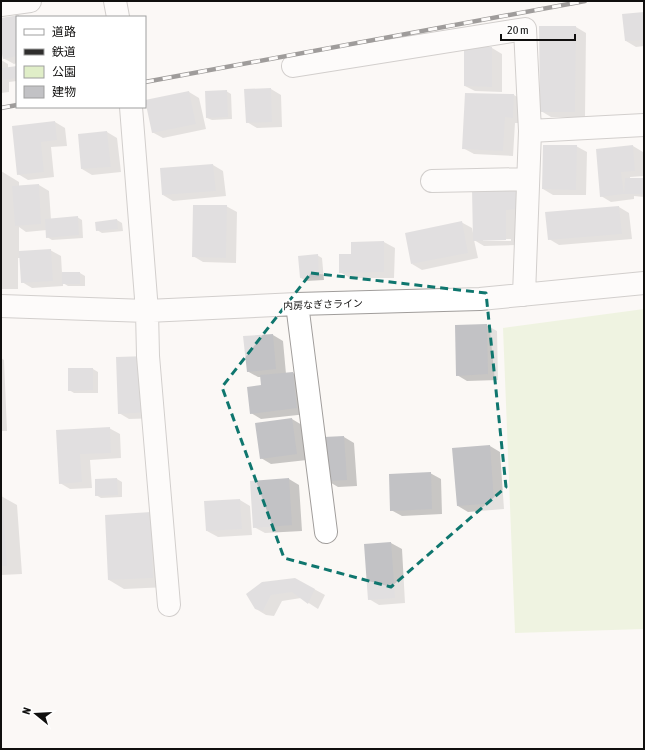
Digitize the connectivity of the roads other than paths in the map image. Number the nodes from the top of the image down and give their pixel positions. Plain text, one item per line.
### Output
1 (30, 1) edge
2 (115, 1) edge
3 (1, 5) edge
4 (118, 16) edge
5 (294, 66) dead end
6 (131, 108) edge
7 (644, 125) edge
8 (530, 131) junction
9 (528, 179) junction
10 (432, 181) dead end
11 (644, 283) edge
12 (524, 294) junction
13 (296, 304) junction
14 (1, 306) edge
15 (147, 311) junction
16 (326, 532) dead end
17 (169, 605) dead end

1 - 3 street
2 - 4 street
5 - 8 street
6 - 15 street
7 - 8 street
8 - 9 street
9 - 10 street
9 - 12 street
11 - 12 street, 内房なぎさライン
12 - 13 street, 内房なぎさライン
13 - 15 street, 内房なぎさライン
13 - 16 street
14 - 15 street, 内房なぎさライン
15 - 17 street

